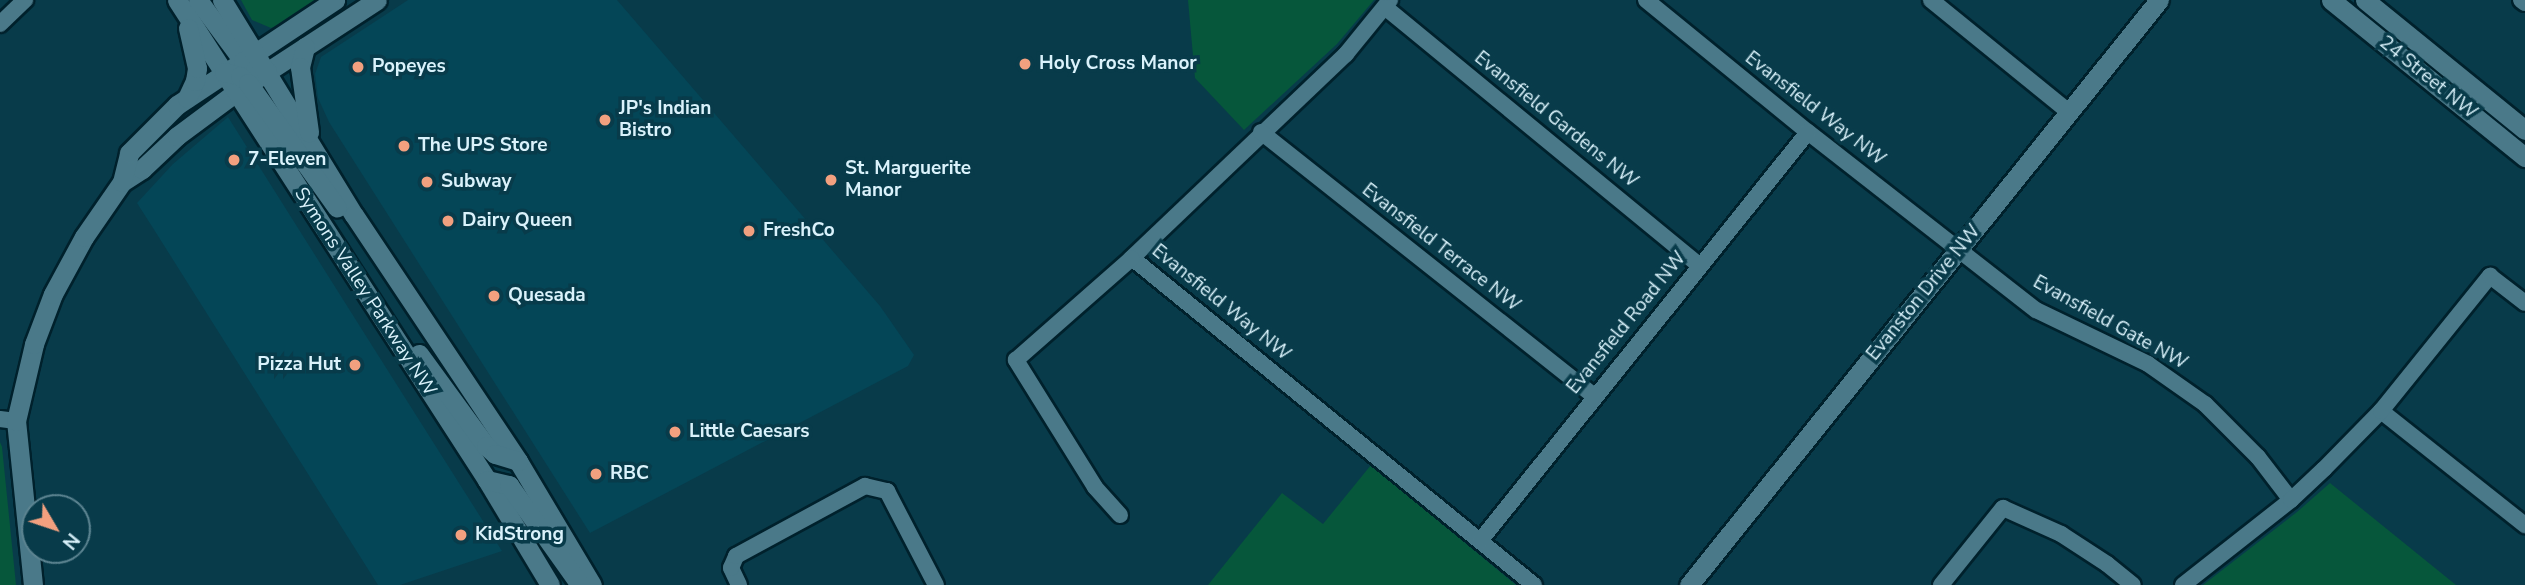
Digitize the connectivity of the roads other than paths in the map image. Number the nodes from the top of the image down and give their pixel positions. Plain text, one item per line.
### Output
1 (25, 0) edge
2 (222, 0) edge
3 (335, 0) edge
4 (377, 0) edge
5 (1646, 0) edge
6 (1931, 0) edge
7 (2159, 0) edge
8 (2331, 0) edge
9 (2365, 0) edge
10 (2521, 0) edge
11 (185, 2) edge
12 (2525, 3) edge
13 (1388, 4) edge
14 (0, 24) edge
15 (305, 47) junction
16 (249, 57) junction
17 (267, 71) junction
18 (224, 72) junction
19 (242, 88) junction
20 (187, 98) junction
21 (2069, 112) junction
22 (2525, 131) edge
23 (1261, 132) junction
24 (1808, 132) junction
25 (310, 140) junction
26 (2525, 157) edge
27 (122, 182) junction
28 (354, 215) junction
29 (1959, 250) junction
30 (1132, 258) junction
31 (1700, 265) junction
32 (361, 288) junction
33 (2525, 303) edge
34 (1595, 397) junction
35 (2381, 411) junction
36 (8, 420) edge
37 (518, 461) junction
38 (487, 480) junction
39 (2291, 500) junction
40 (1121, 515) dead end
41 (2525, 525) edge
42 (1480, 541) junction
43 (33, 585) edge
44 (550, 585) edge
45 (580, 585) edge
46 (592, 585) edge
47 (739, 585) edge
48 (936, 585) edge
49 (1534, 585) edge
50 (1689, 585) edge
51 (1941, 585) edge
52 (2133, 585) edge
53 (2183, 585) edge

1 - 14 street
2 - 16 main road
3 - 16 main road
4 - 15 main road
5 - 24 street, Evansfield Way NW
6 - 21 street
7 - 21 main road, Evanston Drive NW
8 - 26 main road, 24 Street NW
9 - 22 main road, 24 Street NW
10 - 12 street
11 - 16 main road
11 - 18 main road
11 - 20 main road
13 - 23 street, Evansfield Way NW
13 - 31 street, Evansfield Gardens NW
15 - 17 main road
15 - 25 main road
16 - 17 main road
16 - 18 main road
17 - 19 main road
17 - 25 main road, Symons Valley Parkway NW
18 - 19 main road
18 - 20 main road
19 - 27 main road
19 - 28 main road
19 - 32 main road, Symons Valley Parkway NW
20 - 27 main road
21 - 29 main road, Evanston Drive NW
23 - 30 street, Evansfield Way NW
23 - 34 street, Evansfield Terrace NW
24 - 29 street, Evansfield Way NW
24 - 31 street, Evansfield Road NW
25 - 28 main road, Symons Valley Parkway NW
27 - 36 main road
28 - 37 main road, Symons Valley Parkway NW
29 - 39 street, Evansfield Gate NW
29 - 50 main road, Evanston Drive NW
30 - 40 street
30 - 42 street, Evansfield Way NW
31 - 34 street, Evansfield Road NW
32 - 37 main road
32 - 38 main road, Symons Valley Parkway NW
33 - 35 street
34 - 42 street, Evansfield Road NW
35 - 39 street
35 - 41 street
36 - 43 main road
37 - 46 main road, Symons Valley Parkway NW
38 - 44 main road, Symons Valley Parkway NW
38 - 45 main road
39 - 53 street
42 - 49 street, Evansfield Way NW
47 - 48 street
51 - 52 street

